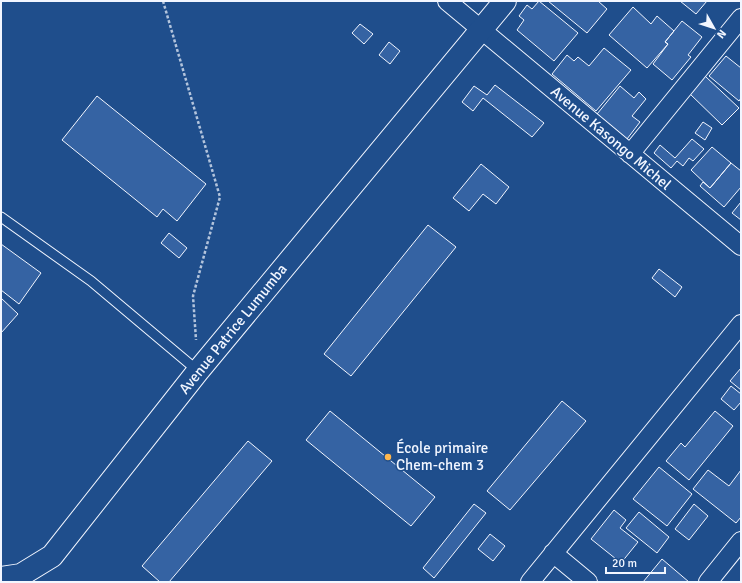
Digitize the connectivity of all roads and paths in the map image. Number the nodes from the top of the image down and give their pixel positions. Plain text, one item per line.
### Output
1 (162, 1) edge
2 (447, 1) edge
3 (505, 1) edge
4 (741, 18) edge
5 (481, 29) junction
6 (630, 154) junction
7 (1, 217) edge
8 (741, 246) edge
9 (741, 324) edge
10 (198, 371) junction
11 (741, 541) edge
12 (553, 553) junction
13 (15, 580) edge
14 (530, 582) edge
15 (588, 582) edge
16 (708, 582) edge

1 - 10 path
2 - 5 street, Avenue Kasongo Michel
3 - 5 street, Avenue Patrice Lumumba
4 - 6 street
5 - 6 street, Avenue Kasongo Michel
5 - 10 street, Avenue Patrice Lumumba
6 - 8 street, Avenue Kasongo Michel
7 - 10 lane
9 - 12 street
10 - 13 street, Avenue Patrice Lumumba
11 - 16 street
12 - 14 street
12 - 15 street

